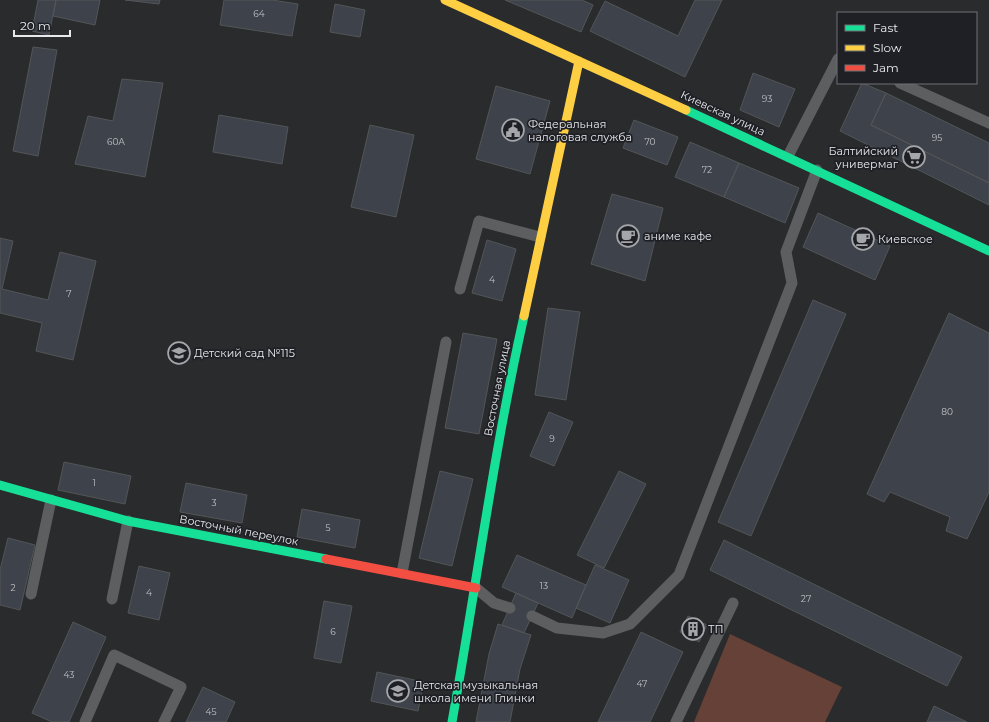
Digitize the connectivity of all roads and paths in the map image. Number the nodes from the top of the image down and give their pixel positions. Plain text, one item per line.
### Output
1 (445, 0) edge
2 (579, 61) junction
3 (837, 62) edge
4 (902, 84) edge
5 (989, 123) edge
6 (788, 156) junction
7 (817, 170) junction
8 (540, 238) junction
9 (989, 251) edge
10 (460, 289) dead end
11 (446, 342) dead end
12 (0, 485) edge
13 (52, 500) junction
14 (128, 521) junction
15 (402, 574) junction
16 (476, 588) junction
17 (31, 594) dead end
18 (112, 599) dead end
19 (733, 604) dead end
20 (510, 608) dead end
21 (532, 616) dead end
22 (85, 722) edge
23 (164, 722) edge
24 (452, 722) edge
25 (676, 722) edge

1 - 2 street, Киевская улица
2 - 6 street, Киевская улица
2 - 8 street, Восточная улица
3 - 6 lane
4 - 5 lane
6 - 7 street, Киевская улица
7 - 9 street, Киевская улица
7 - 21 lane
8 - 10 lane
8 - 16 street, Восточная улица
11 - 15 lane
12 - 13 street, Восточный переулок
13 - 14 street, Восточный переулок
13 - 17 lane
14 - 15 street, Восточный переулок
14 - 18 lane
15 - 16 street, Восточный переулок
16 - 20 lane
16 - 24 street, Восточная улица
19 - 25 lane
22 - 23 lane

